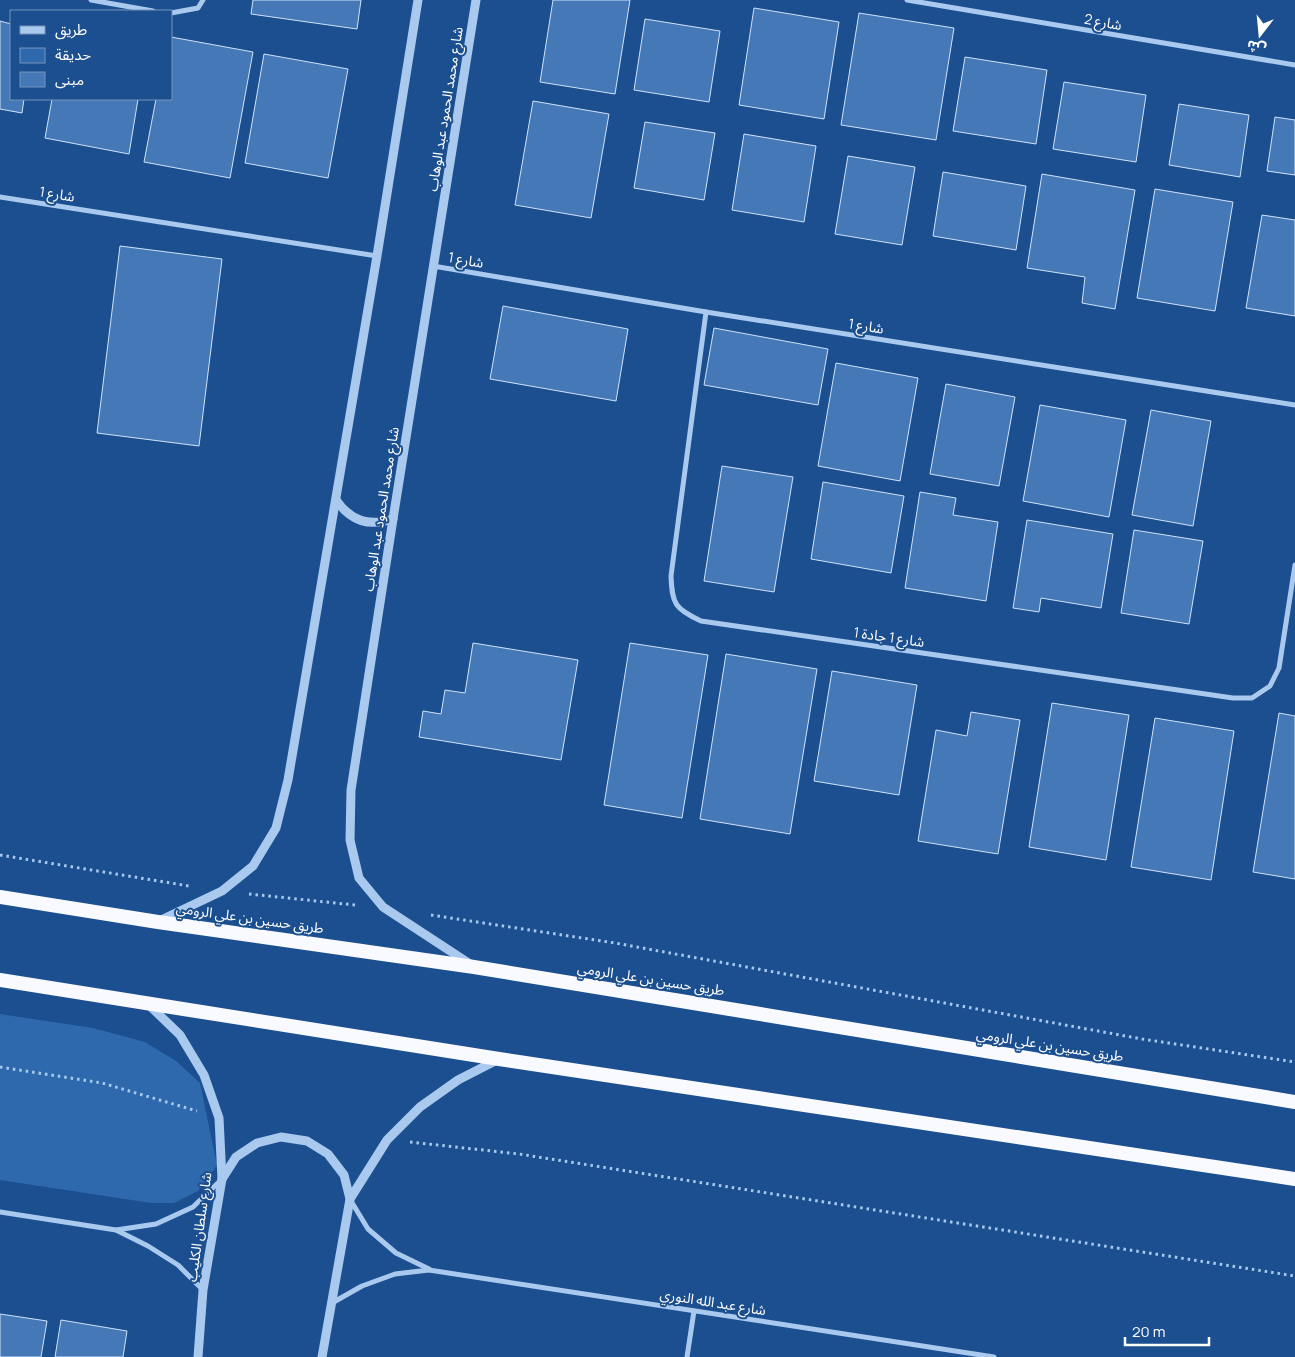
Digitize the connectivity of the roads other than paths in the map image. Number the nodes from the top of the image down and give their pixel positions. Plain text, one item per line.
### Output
1 (91, 0) edge
2 (203, 0) edge
3 (418, 0) edge
4 (476, 0) edge
5 (907, 0) edge
6 (148, 10) edge
7 (172, 13) edge
8 (1295, 65) edge
9 (0, 197) edge
10 (377, 256) junction
11 (433, 266) junction
12 (706, 312) junction
13 (1295, 405) edge
14 (336, 500) junction
15 (393, 518) junction
16 (1295, 564) edge
17 (0, 897) edge
18 (158, 922) junction
19 (474, 967) junction
20 (0, 980) edge
21 (147, 1003) junction
22 (499, 1059) junction
23 (1295, 1102) edge
24 (222, 1179) junction
25 (1295, 1179) edge
26 (350, 1199) junction
27 (0, 1212) edge
28 (116, 1230) junction
29 (429, 1270) junction
30 (204, 1290) junction
31 (332, 1303) junction
32 (694, 1310) junction
33 (198, 1357) edge
34 (322, 1357) edge
35 (687, 1357) edge
36 (994, 1357) edge

1 - 6 street
2 - 7 street
3 - 10 street
4 - 11 street, شارع محمد الحمود عبد الوهاب
5 - 8 street, شارع 2
9 - 10 street, شارع 1
10 - 14 street
11 - 12 street, شارع 1
11 - 15 street, شارع محمد الحمود عبد الوهاب
12 - 13 street, شارع 1
12 - 16 street, شارع 1 جادة 1
14 - 15 street
14 - 18 street
15 - 19 street, شارع محمد الحمود عبد الوهاب
17 - 18 highway, طريق حسين بن علي الرومي
18 - 19 highway, طريق حسين بن علي الرومي
19 - 23 highway, طريق حسين بن علي الرومي
20 - 21 highway
21 - 22 highway
21 - 24 street, شارع سلطان الكليب
22 - 25 highway
22 - 26 street
24 - 26 street
24 - 28 street
24 - 30 street, شارع سلطان الكليب
26 - 29 street, شارع عبد الله النوري
26 - 31 street
27 - 28 street
28 - 30 street
29 - 31 street, شارع عبد الله النوري
29 - 32 street, شارع عبد الله النوري
30 - 33 street, شارع سلطان الكليب
31 - 34 street
32 - 35 street
32 - 36 street, شارع عبد الله النوري

